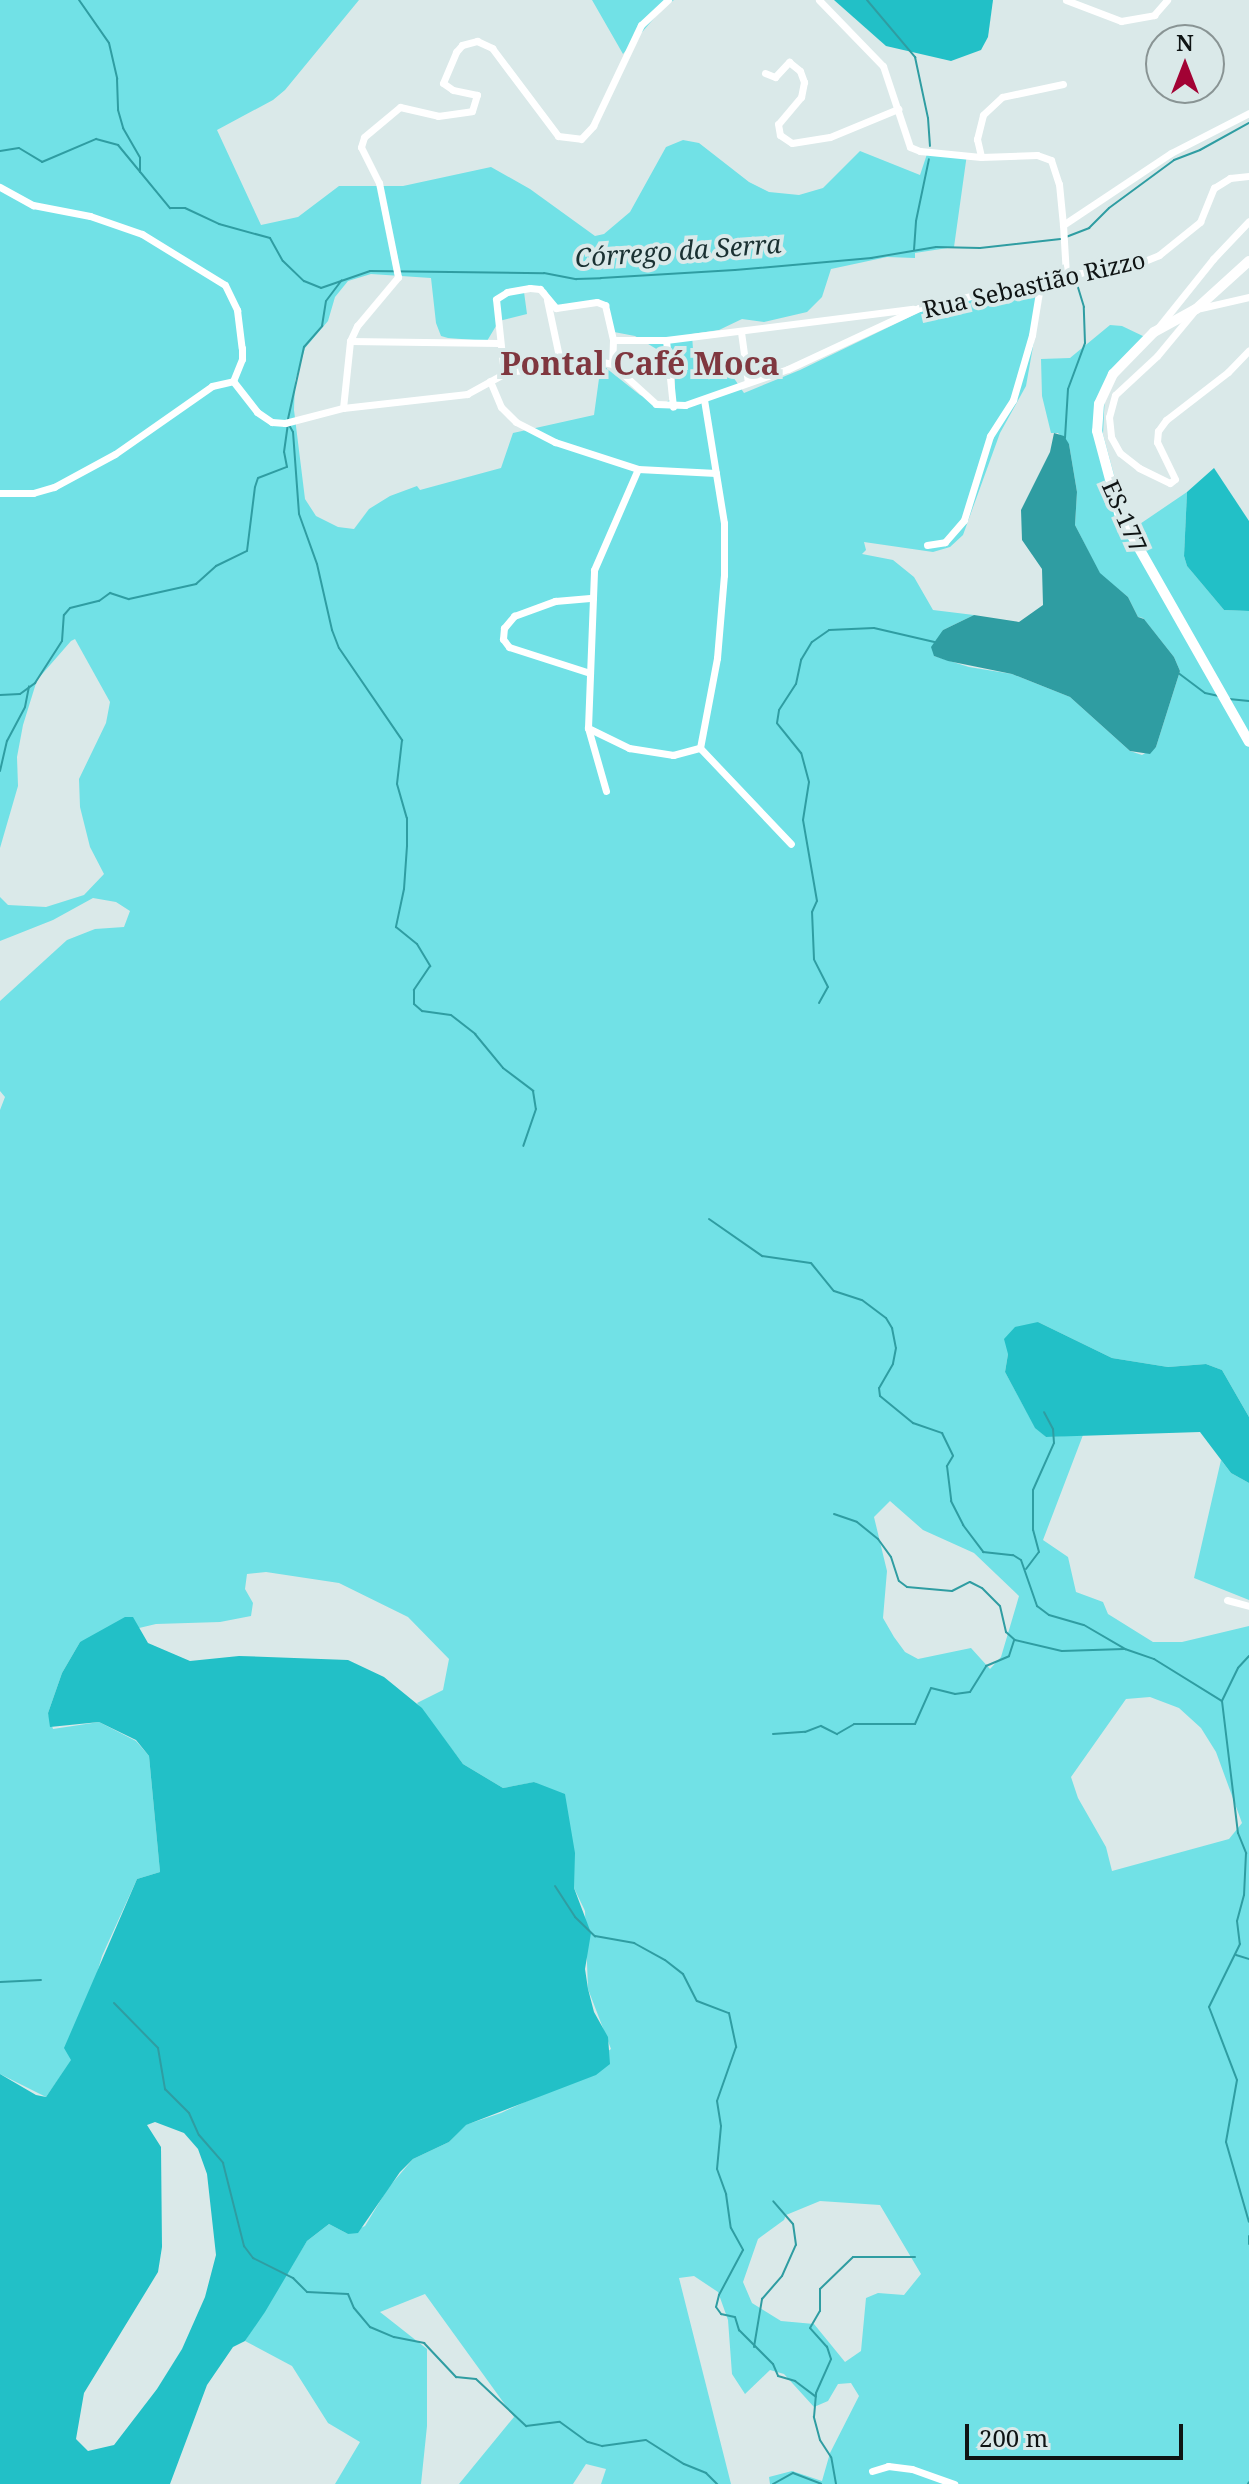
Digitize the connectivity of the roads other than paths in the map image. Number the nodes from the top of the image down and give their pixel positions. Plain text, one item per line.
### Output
1 (668, 0) edge
2 (819, 0) edge
3 (1066, 0) edge
4 (1167, 0) edge
5 (765, 73) dead end
6 (1063, 84) dead end
7 (898, 109) junction
8 (1249, 113) edge
9 (981, 157) junction
10 (1249, 176) edge
11 (0, 187) edge
12 (1249, 221) edge
13 (1064, 229) junction
14 (1249, 261) edge
15 (1066, 275) junction
16 (1041, 280) junction
17 (1249, 297) edge
18 (546, 298) junction
19 (919, 308) junction
20 (1196, 309) junction
21 (741, 332) junction
22 (1154, 332) junction
23 (613, 340) junction
24 (666, 340) junction
25 (350, 341) junction
26 (499, 343) junction
27 (1249, 350) edge
28 (612, 364) junction
29 (561, 366) junction
30 (504, 374) junction
31 (233, 381) junction
32 (490, 381) junction
33 (748, 383) junction
34 (704, 400) junction
35 (673, 407) junction
36 (343, 408) junction
37 (638, 469) junction
38 (716, 473) junction
39 (0, 493) edge
40 (927, 545) dead end
41 (593, 598) junction
42 (590, 673) junction
43 (588, 728) junction
44 (1249, 742) edge
45 (700, 748) junction
46 (606, 791) dead end
47 (791, 844) dead end
48 (1227, 1600) dead end
49 (1249, 1606) edge
50 (872, 2471) dead end
51 (954, 2484) edge

1 - 25 street
2 - 7 street
3 - 4 street
5 - 7 street
6 - 9 street
7 - 9 street
8 - 13 street
9 - 13 street
10 - 15 street, Rua Sebastião Rizzo
11 - 31 street
12 - 22 street
13 - 15 street
14 - 20 main road, ES-177
15 - 16 street, Rua Sebastião Rizzo
16 - 19 street, Rua Sebastião Rizzo
16 - 40 street
17 - 20 street
18 - 23 street
18 - 26 street
18 - 29 street
19 - 21 street
19 - 33 street, Rua Sebastião Rizzo
20 - 22 main road, ES-177 / ES-177
20 - 27 street
21 - 24 street
21 - 33 street
22 - 44 main road, ES-177 / ES-177
23 - 24 street
23 - 28 street
24 - 35 street
25 - 26 street
25 - 36 street
26 - 30 street
28 - 29 street
28 - 35 street
29 - 30 street
30 - 32 street
31 - 36 street
31 - 39 street
32 - 36 street
32 - 37 street
33 - 34 street, Rua Sebastião Rizzo
34 - 35 street, Rua Sebastião Rizzo
34 - 38 street
37 - 38 street
37 - 41 street
38 - 45 street
41 - 42 street
41 - 42 street
42 - 43 street
43 - 45 street
43 - 46 street
45 - 47 street
48 - 49 street
50 - 51 street

